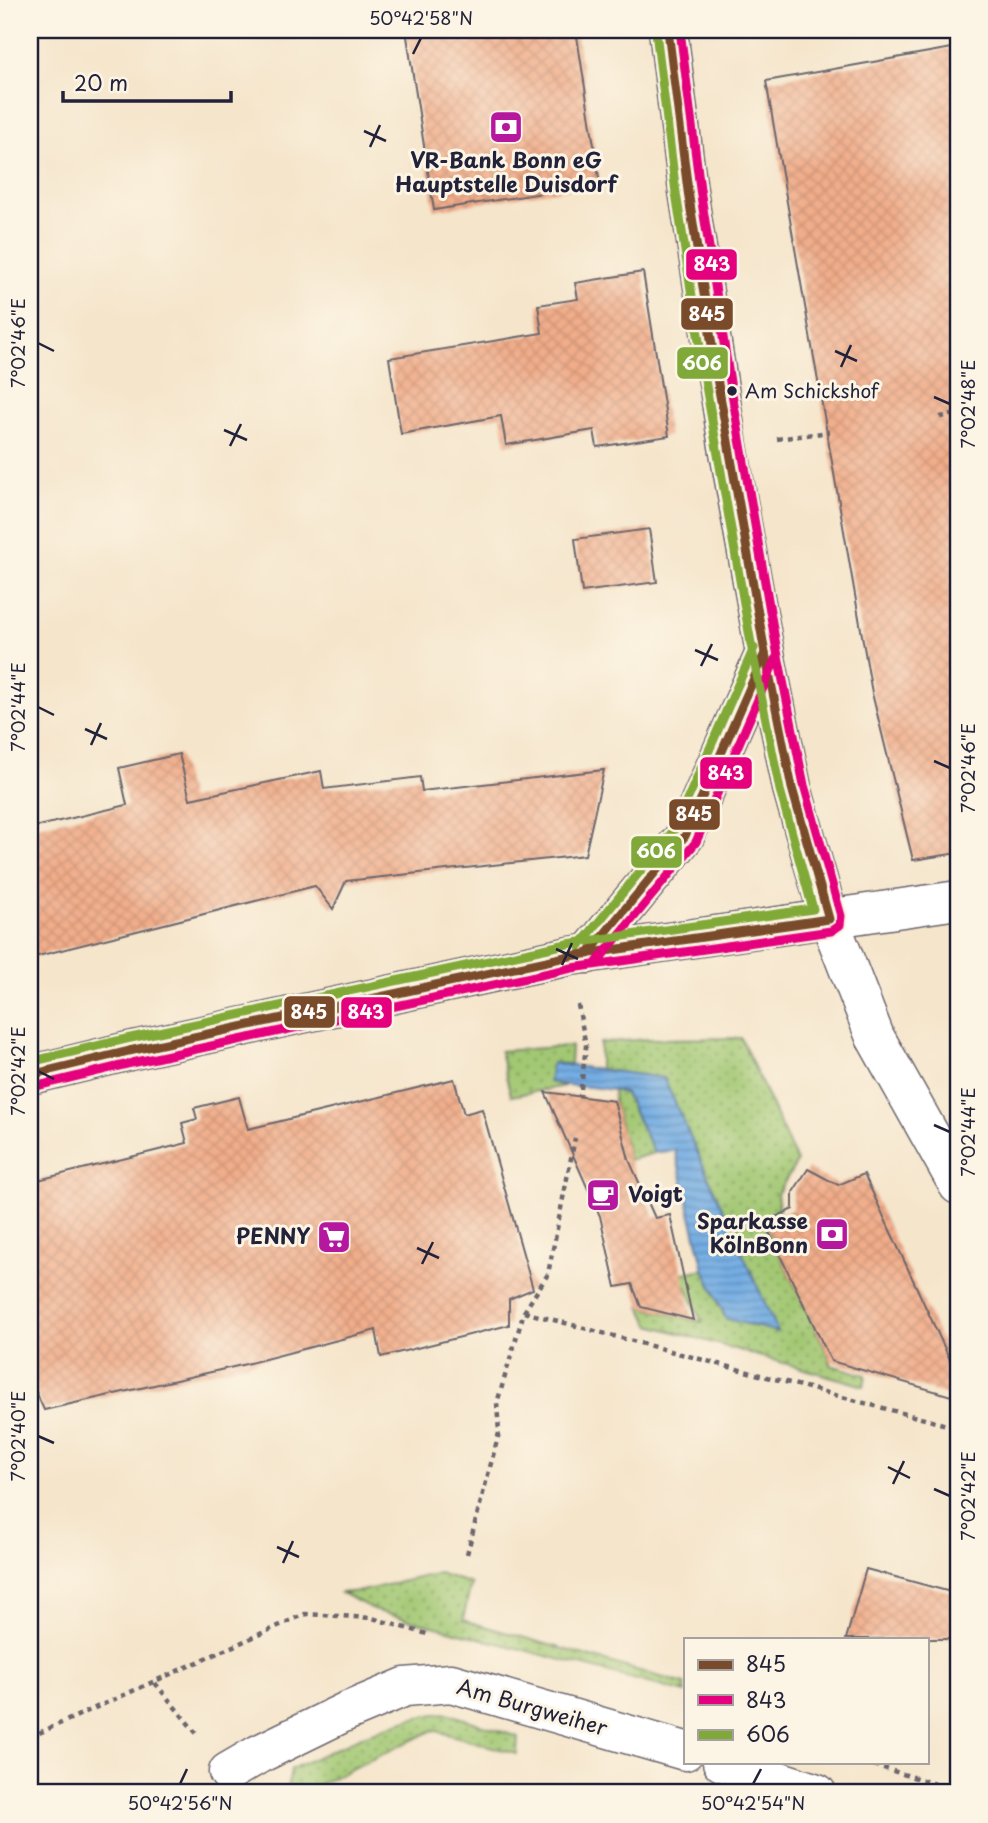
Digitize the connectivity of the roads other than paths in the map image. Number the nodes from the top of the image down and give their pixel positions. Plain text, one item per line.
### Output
1 (668, 30) edge
2 (765, 653) junction
3 (958, 900) edge
4 (830, 919) junction
5 (588, 954) junction
6 (30, 1075) edge
7 (958, 1185) edge
8 (684, 1752) edge
9 (728, 1764) edge
10 (228, 1772) road end
11 (817, 1793) edge

1 - 2 main road
2 - 4 main road
2 - 5 main road
3 - 4 main road
4 - 5 main road
4 - 7 main road
5 - 6 main road
8 - 10 main road, Am Burgweiher
9 - 11 main road

